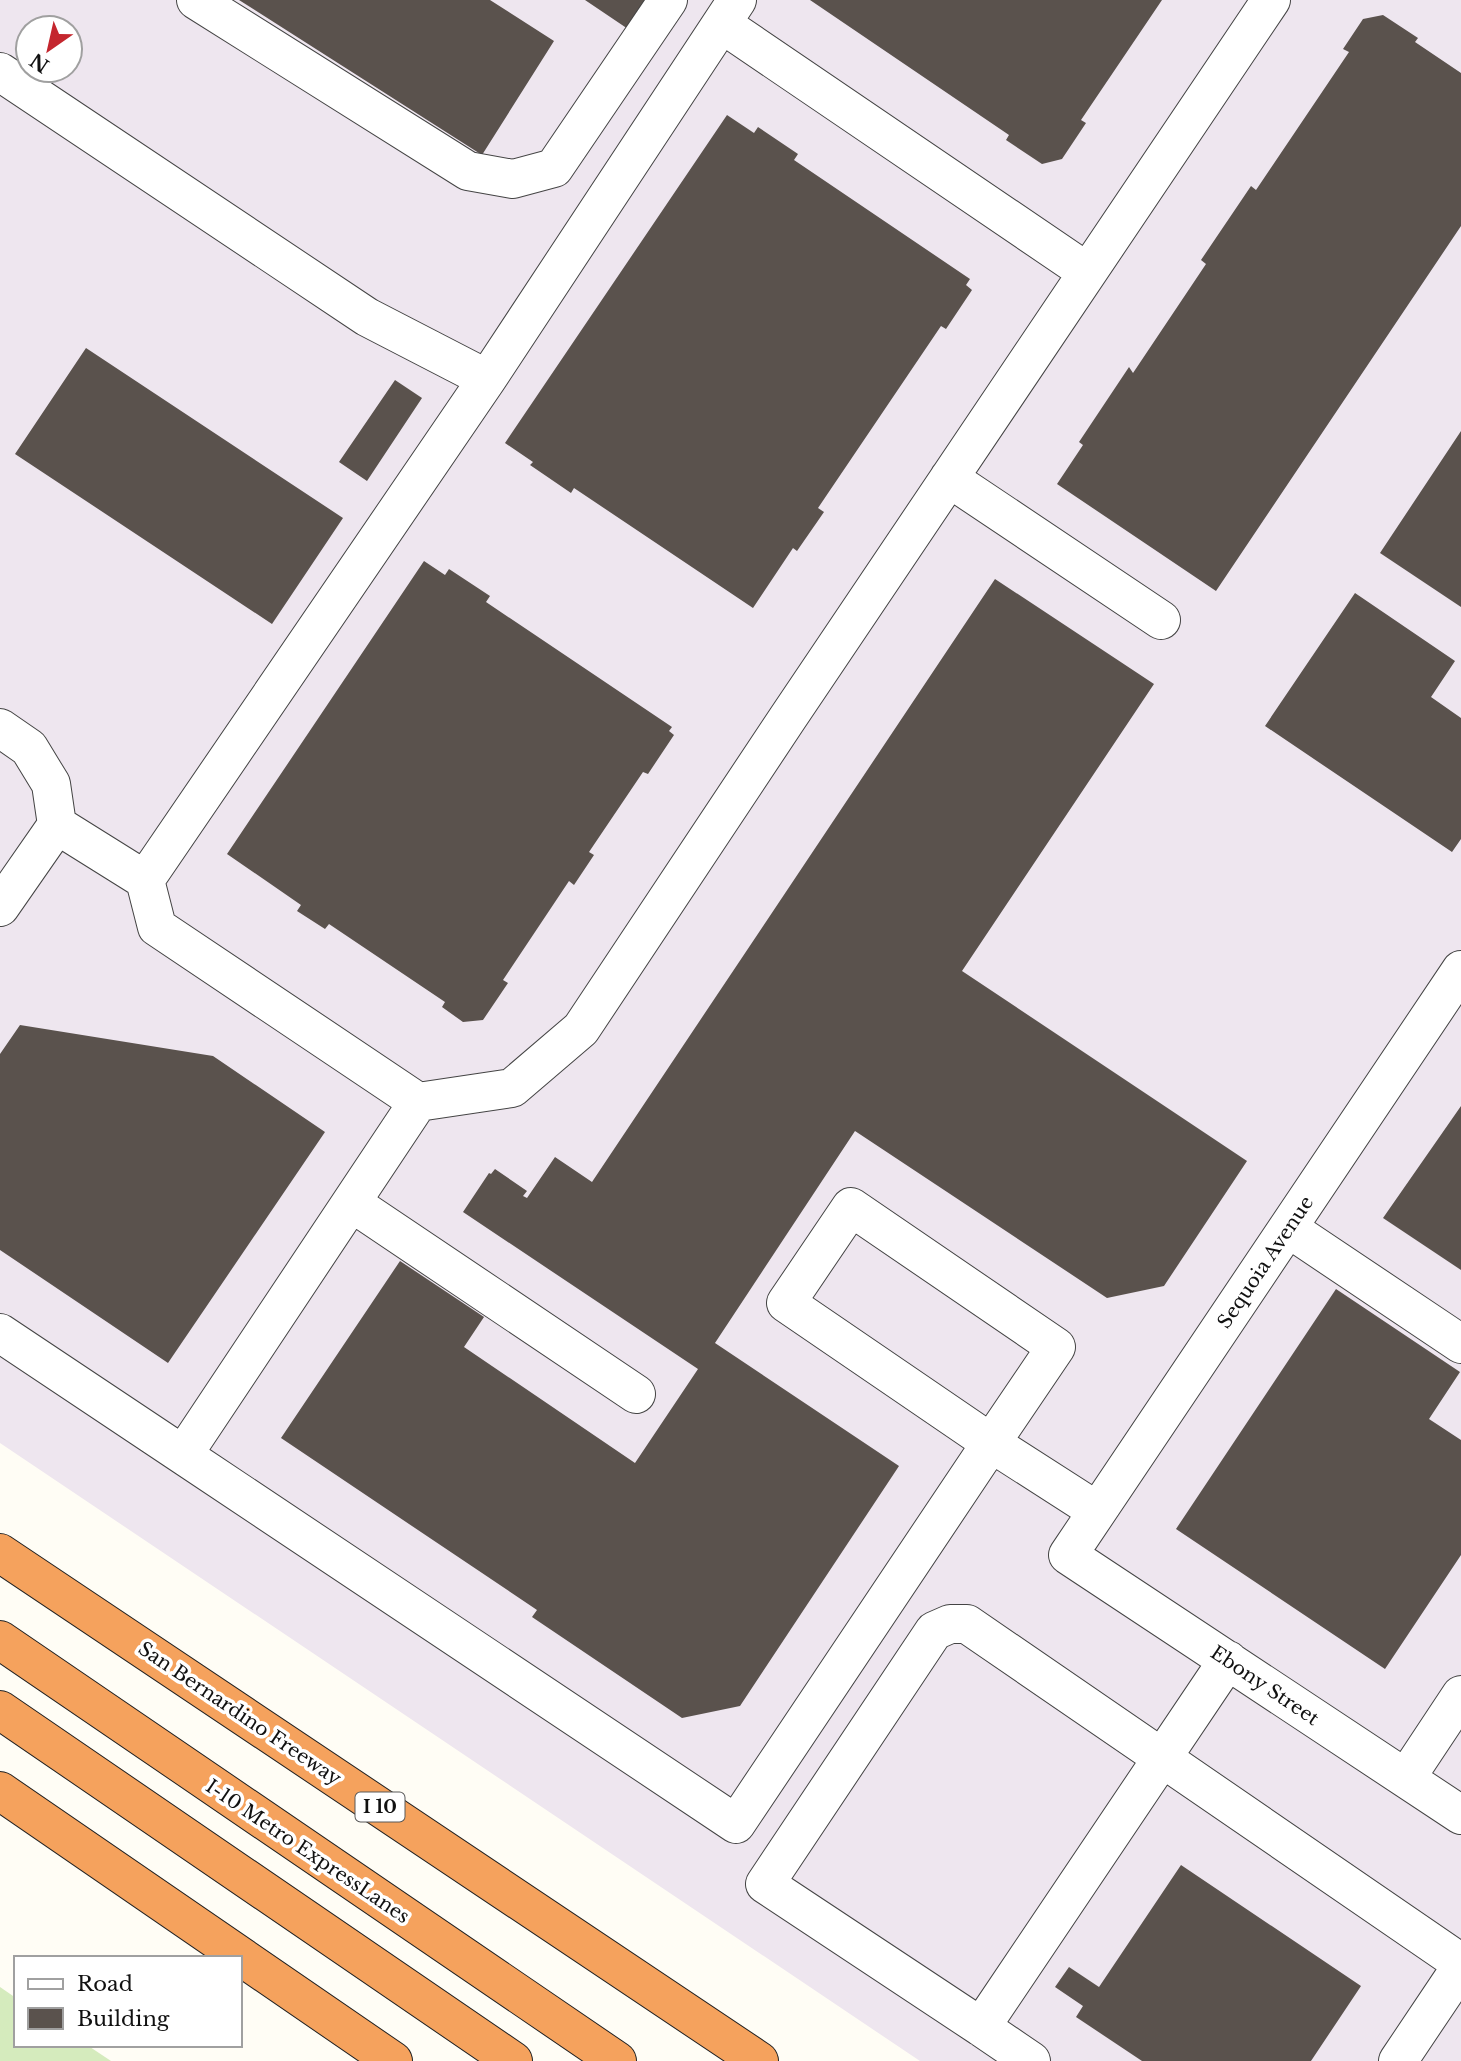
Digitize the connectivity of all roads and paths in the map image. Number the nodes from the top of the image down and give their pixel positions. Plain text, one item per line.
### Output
1 (196, 0) edge
2 (668, 0) edge
3 (1271, 0) edge
4 (729, 12) edge
5 (0, 72) edge
6 (1087, 272) junction
7 (487, 379) junction
8 (949, 478) junction
9 (1161, 620) dead end
10 (0, 728) edge
11 (57, 825) junction
12 (145, 880) junction
13 (0, 907) edge
14 (1461, 970) edge
15 (418, 1102) junction
16 (352, 1203) junction
17 (1288, 1228) junction
18 (0, 1333) edge
19 (1461, 1344) edge
20 (636, 1394) dead end
21 (991, 1443) junction
22 (183, 1455) junction
23 (1097, 1511) junction
24 (0, 1553) edge
25 (1069, 1555) joint
26 (0, 1640) edge
27 (1228, 1660) junction
28 (1461, 1695) edge
29 (0, 1710) edge
30 (1161, 1759) junction
31 (1406, 1778) junction
32 (0, 1791) edge
33 (1461, 1815) edge
34 (240, 1956) edge
35 (242, 1957) edge
36 (1461, 1965) edge
37 (981, 2027) junction
38 (393, 2061) edge
39 (513, 2061) edge
40 (617, 2061) edge
41 (759, 2061) edge
42 (1031, 2061) edge
43 (1398, 2061) edge

1 - 2 street
3 - 6 street
4 - 6 street
4 - 7 street
5 - 7 street
6 - 8 street
7 - 12 street
8 - 9 street
8 - 15 street
10 - 11 street
11 - 12 street
11 - 13 street
12 - 15 street
14 - 17 street, Sequoia Avenue
15 - 16 street
16 - 20 street
16 - 22 street
17 - 19 street
17 - 23 street, Sequoia Avenue
18 - 22 street
21 - 21 street
21 - 22 street
21 - 23 street
23 - 25 street, Sequoia Avenue
24 - 41 highway, San Bernardino Freeway / I 10
25 - 27 street, Ebony Street
26 - 40 highway, I-10 Metro ExpressLanes
27 - 30 street
27 - 31 street, Ebony Street
28 - 31 street
29 - 39 highway
30 - 36 street
30 - 37 street
30 - 37 street
31 - 33 street, Ebony Street
32 - 34 highway
35 - 38 highway
36 - 43 street
37 - 42 street

